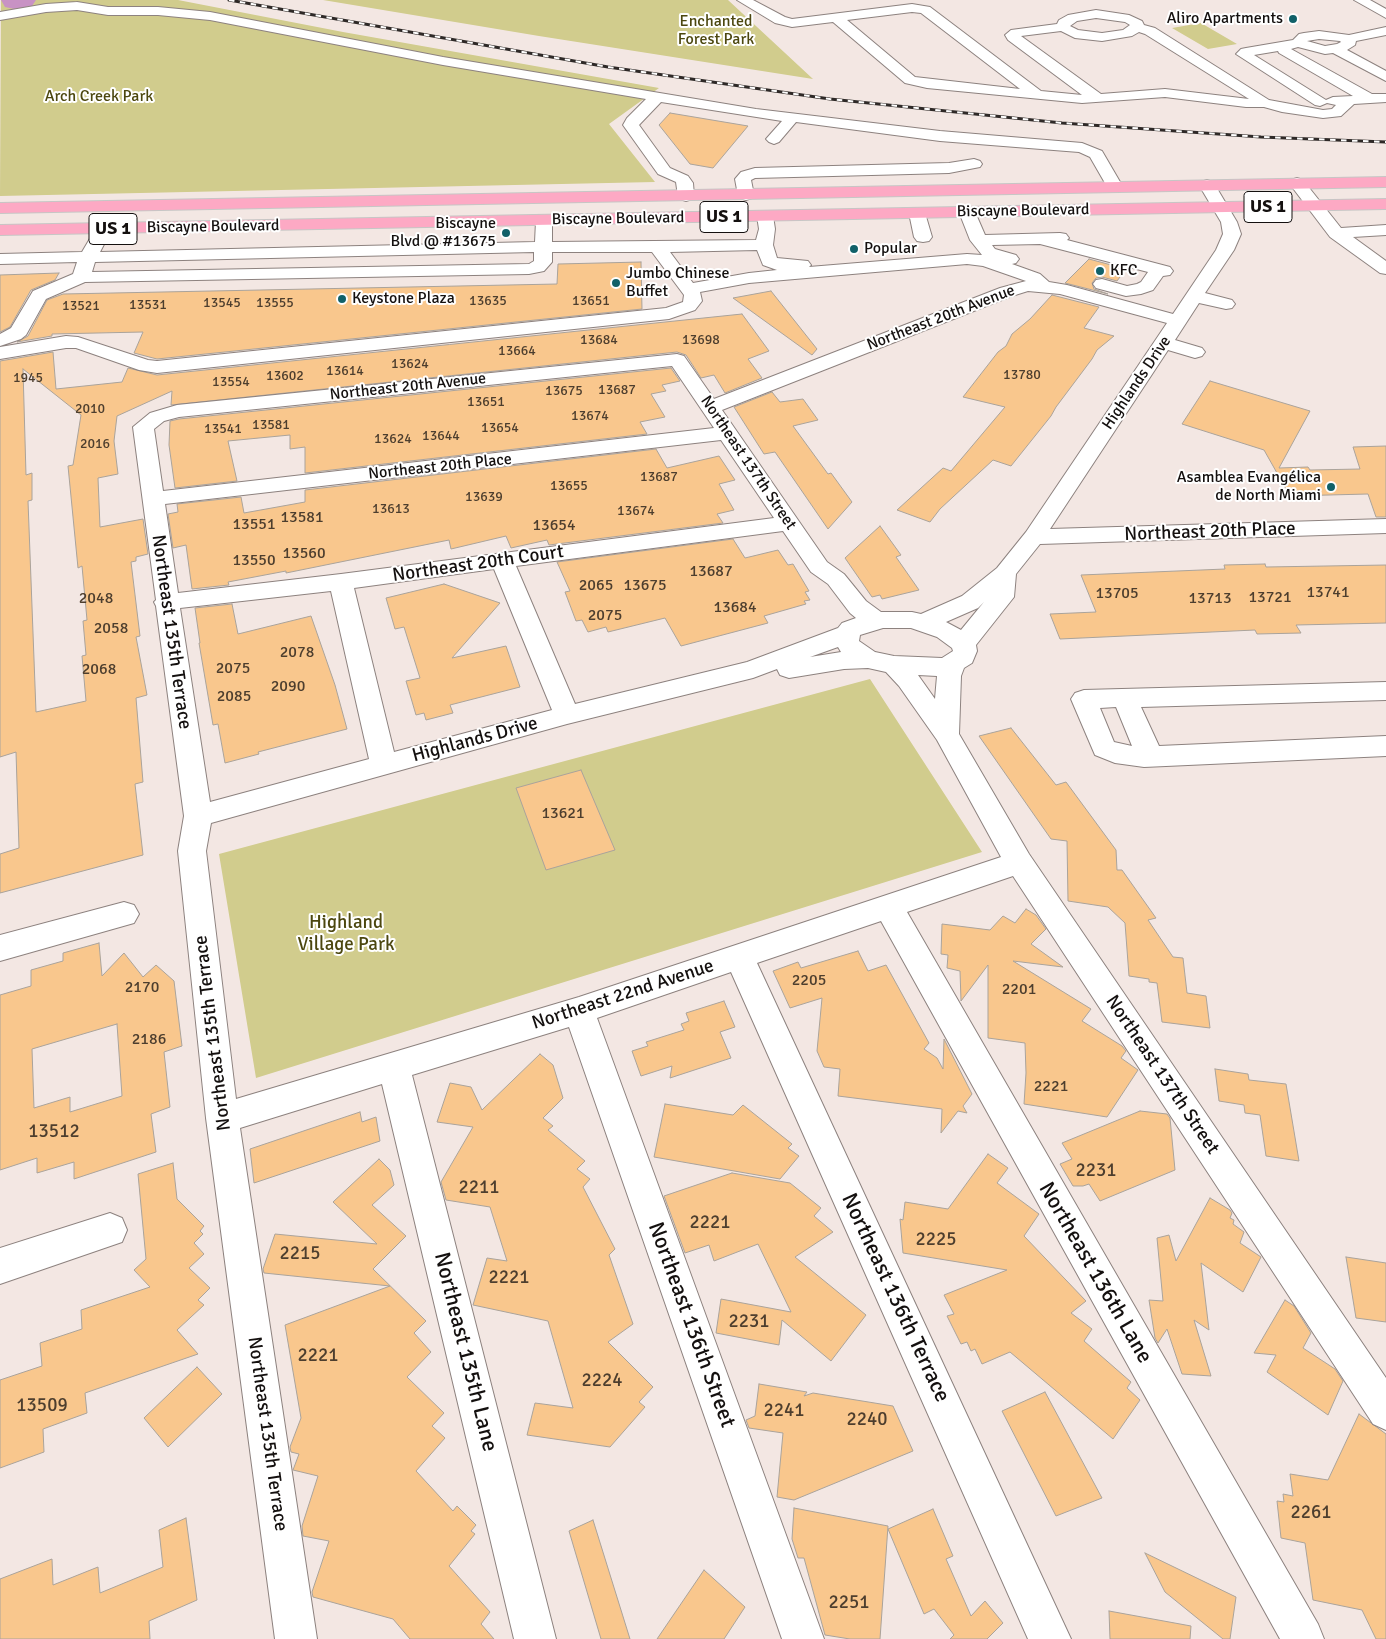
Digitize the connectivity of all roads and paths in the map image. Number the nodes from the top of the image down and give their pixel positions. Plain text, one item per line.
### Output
1 (743, 0) edge
2 (1360, 0) edge
3 (812, 5) dead end
4 (1386, 14) edge
5 (0, 16) edge
6 (833, 19) junction
7 (1063, 27) junction
8 (1137, 28) junction
9 (1386, 31) edge
10 (1365, 37) junction
11 (1348, 39) junction
12 (1300, 43) junction
13 (1379, 44) dead end
14 (1279, 46) junction
15 (1336, 49) junction
16 (1386, 78) edge
17 (1039, 96) junction
18 (657, 97) junction
19 (1386, 98) edge
20 (1098, 99) junction
21 (1369, 99) junction
22 (1350, 100) junction
23 (1320, 102) junction
24 (1265, 103) junction
25 (792, 118) junction
26 (940, 136) junction
27 (774, 139) dead end
28 (991, 140) junction
29 (949, 168) junction
30 (921, 169) junction
31 (1386, 182) edge
32 (1297, 183) junction
33 (1207, 185) junction
34 (1115, 187) junction
35 (963, 190) junction
36 (928, 191) junction
37 (753, 194) junction
38 (686, 196) junction
39 (333, 202) junction
40 (1386, 204) edge
41 (1313, 206) junction
42 (1222, 207) junction
43 (0, 208) edge
44 (967, 212) junction
45 (917, 213) junction
46 (765, 216) junction
47 (544, 221) junction
48 (327, 225) junction
49 (104, 229) junction
50 (0, 230) edge
51 (1386, 230) edge
52 (1336, 233) junction
53 (1081, 238) dead end
54 (1042, 239) junction
55 (979, 240) junction
56 (764, 245) junction
57 (543, 247) junction
58 (657, 247) junction
59 (1386, 247) edge
60 (1359, 250) junction
61 (318, 253) junction
62 (1336, 254) dead end
63 (88, 257) junction
64 (0, 259) edge
65 (1386, 269) edge
66 (311, 274) junction
67 (84, 276) junction
68 (1042, 286) junction
69 (688, 289) junction
70 (1195, 296) junction
71 (1226, 304) dead end
72 (1178, 322) junction
73 (0, 340) edge
74 (1164, 344) junction
75 (1195, 352) dead end
76 (0, 353) edge
77 (677, 360) joint
78 (710, 408) junction
79 (143, 427) joint
80 (728, 434) junction
81 (152, 499) junction
82 (789, 523) junction
83 (1386, 526) edge
84 (1034, 538) junction
85 (502, 560) junction
86 (819, 567) junction
87 (1005, 573) junction
88 (340, 582) junction
89 (166, 602) junction
90 (876, 621) junction
91 (923, 623) junction
92 (849, 632) junction
93 (958, 653) junction
94 (868, 659) junction
95 (894, 665) junction
96 (752, 669) junction
97 (1386, 691) edge
98 (1125, 698) junction
99 (567, 715) junction
100 (946, 734) junction
101 (1386, 746) edge
102 (1150, 756) junction
103 (384, 765) junction
104 (198, 816) junction
105 (1019, 862) junction
106 (888, 906) junction
107 (124, 914) dead end
108 (0, 948) edge
109 (739, 957) junction
110 (579, 1011) junction
111 (394, 1066) junction
112 (222, 1118) junction
113 (110, 1230) dead end
114 (0, 1266) edge
115 (1386, 1411) edge
116 (296, 1639) edge
117 (535, 1639) edge
118 (803, 1639) edge
119 (1050, 1639) edge
120 (1303, 1639) edge

1 - 6 street
2 - 4 street
3 - 6 street
5 - 18 street
6 - 17 street
6 - 17 street
7 - 8 street
7 - 8 street
7 - 20 street
8 - 24 street
9 - 10 street
10 - 11 street
10 - 13 street
11 - 12 street
11 - 15 street
12 - 14 street
12 - 15 street
14 - 21 street
14 - 23 street
15 - 16 street
17 - 20 street
18 - 25 street
18 - 38 street
19 - 21 street
20 - 24 street
21 - 22 street
22 - 23 street
22 - 24 street
23 - 24 street
25 - 26 street
25 - 27 street
26 - 28 street
26 - 29 street
28 - 29 street
28 - 34 street
29 - 30 street
29 - 35 street
30 - 36 street
30 - 37 street
31 - 32 main road, Biscayne Boulevard / US 1
32 - 33 main road, Biscayne Boulevard / US 1
32 - 41 street
33 - 34 main road, Biscayne Boulevard / US 1
33 - 42 street, Highlands Drive
34 - 35 main road, Biscayne Boulevard / US 1
35 - 36 main road, Biscayne Boulevard / US 1
36 - 37 main road, Biscayne Boulevard / US 1
37 - 38 main road, Biscayne Boulevard / US 1
37 - 46 main road
38 - 39 main road, Biscayne Boulevard / US 1
39 - 43 main road, Biscayne Boulevard / US 1
39 - 48 main road
40 - 41 main road, Biscayne Boulevard / US 1
41 - 42 main road, Biscayne Boulevard / US 1
41 - 52 street
42 - 44 main road, Biscayne Boulevard / US 1
42 - 70 street, Highlands Drive
44 - 45 main road, Biscayne Boulevard / US 1
44 - 55 street
45 - 46 main road, Biscayne Boulevard / US 1
45 - 56 street
46 - 47 main road, Biscayne Boulevard / US 1
46 - 56 street
47 - 48 main road, Biscayne Boulevard / US 1
47 - 57 street
48 - 49 main road, Biscayne Boulevard / US 1
48 - 61 street
49 - 50 main road, Biscayne Boulevard / US 1
49 - 63 street
51 - 52 street
52 - 60 street
53 - 54 street
54 - 55 street
54 - 55 street
56 - 58 street
57 - 58 street
57 - 61 street
57 - 66 street
58 - 69 street
59 - 60 street
60 - 62 street
60 - 65 street
61 - 63 street
61 - 66 street
63 - 64 street
63 - 67 street
66 - 67 street
67 - 73 street
68 - 69 street
68 - 72 street, Northeast 20th Avenue
68 - 78 street, Northeast 20th Avenue
69 - 76 street
70 - 71 street
70 - 72 street, Highlands Drive
72 - 74 street, Highlands Drive
74 - 75 street
74 - 84 street, Highlands Drive
77 - 78 street, Northeast 137th Street
77 - 79 street, Northeast 20th Avenue
78 - 80 street, Northeast 137th Street
79 - 81 street, Northeast 135th Terrace
80 - 81 street, Northeast 20th Place
80 - 82 street, Northeast 137th Street
81 - 89 street, Northeast 135th Terrace
82 - 85 street, Northeast 20th Court
82 - 86 street, Northeast 137th Street
83 - 84 street, Northeast 20th Place
84 - 87 street, Highlands Drive
85 - 88 street, Northeast 20th Court
85 - 99 street
86 - 90 street, Northeast 137th Street
86 - 92 street, Northeast 137th Street
87 - 91 street, Highlands Drive
87 - 93 street
88 - 89 street, Northeast 20th Court
88 - 103 street
89 - 104 street, Northeast 135th Terrace
90 - 91 street, Highlands Drive
90 - 92 street, Highlands Drive
91 - 93 street, Highlands Drive
92 - 94 street, Northeast 137th Street
92 - 96 street, Highlands Drive
93 - 95 street
93 - 100 street
94 - 95 street
94 - 96 street, Highlands Drive
95 - 100 street, Northeast 137th Street
96 - 99 street, Highlands Drive
97 - 98 street
98 - 102 street
98 - 102 street
99 - 103 street, Highlands Drive
100 - 105 street, Northeast 137th Street
101 - 102 street
103 - 104 street, Highlands Drive
104 - 112 street, Northeast 135th Terrace
105 - 106 street, Northeast 22nd Avenue
105 - 115 street, Northeast 137th Street
106 - 109 street, Northeast 22nd Avenue
106 - 120 street, Northeast 136th Lane
107 - 108 street
109 - 110 street, Northeast 22nd Avenue
109 - 119 street, Northeast 136th Terrace
110 - 111 street, Northeast 22nd Avenue
110 - 118 street, Northeast 136th Street
111 - 112 street, Northeast 22nd Avenue
111 - 117 street, Northeast 135th Lane
112 - 116 street, Northeast 135th Terrace
113 - 114 street

